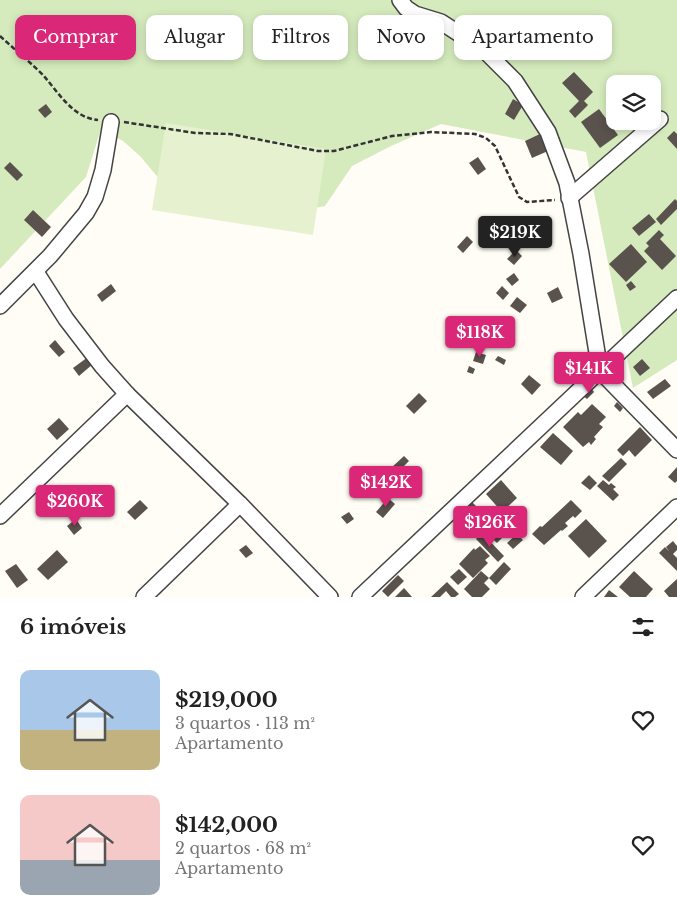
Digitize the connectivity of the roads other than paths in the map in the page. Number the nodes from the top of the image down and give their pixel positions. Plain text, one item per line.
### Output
1 (400, 0) edge
2 (111, 122) road end
3 (647, 130) edge
4 (569, 198) junction
5 (36, 272) junction
6 (677, 298) edge
7 (0, 306) edge
8 (600, 371) junction
9 (127, 394) junction
10 (677, 450) edge
11 (240, 504) junction
12 (677, 507) edge
13 (0, 516) edge
14 (144, 597) edge
15 (330, 597) edge
16 (360, 597) edge
17 (583, 597) edge

1 - 4 street
2 - 5 street
3 - 4 street
4 - 8 street
5 - 7 street
5 - 9 street
6 - 8 street
8 - 10 street
8 - 16 street
9 - 11 street
9 - 13 street
11 - 14 street
11 - 15 street
12 - 17 street

